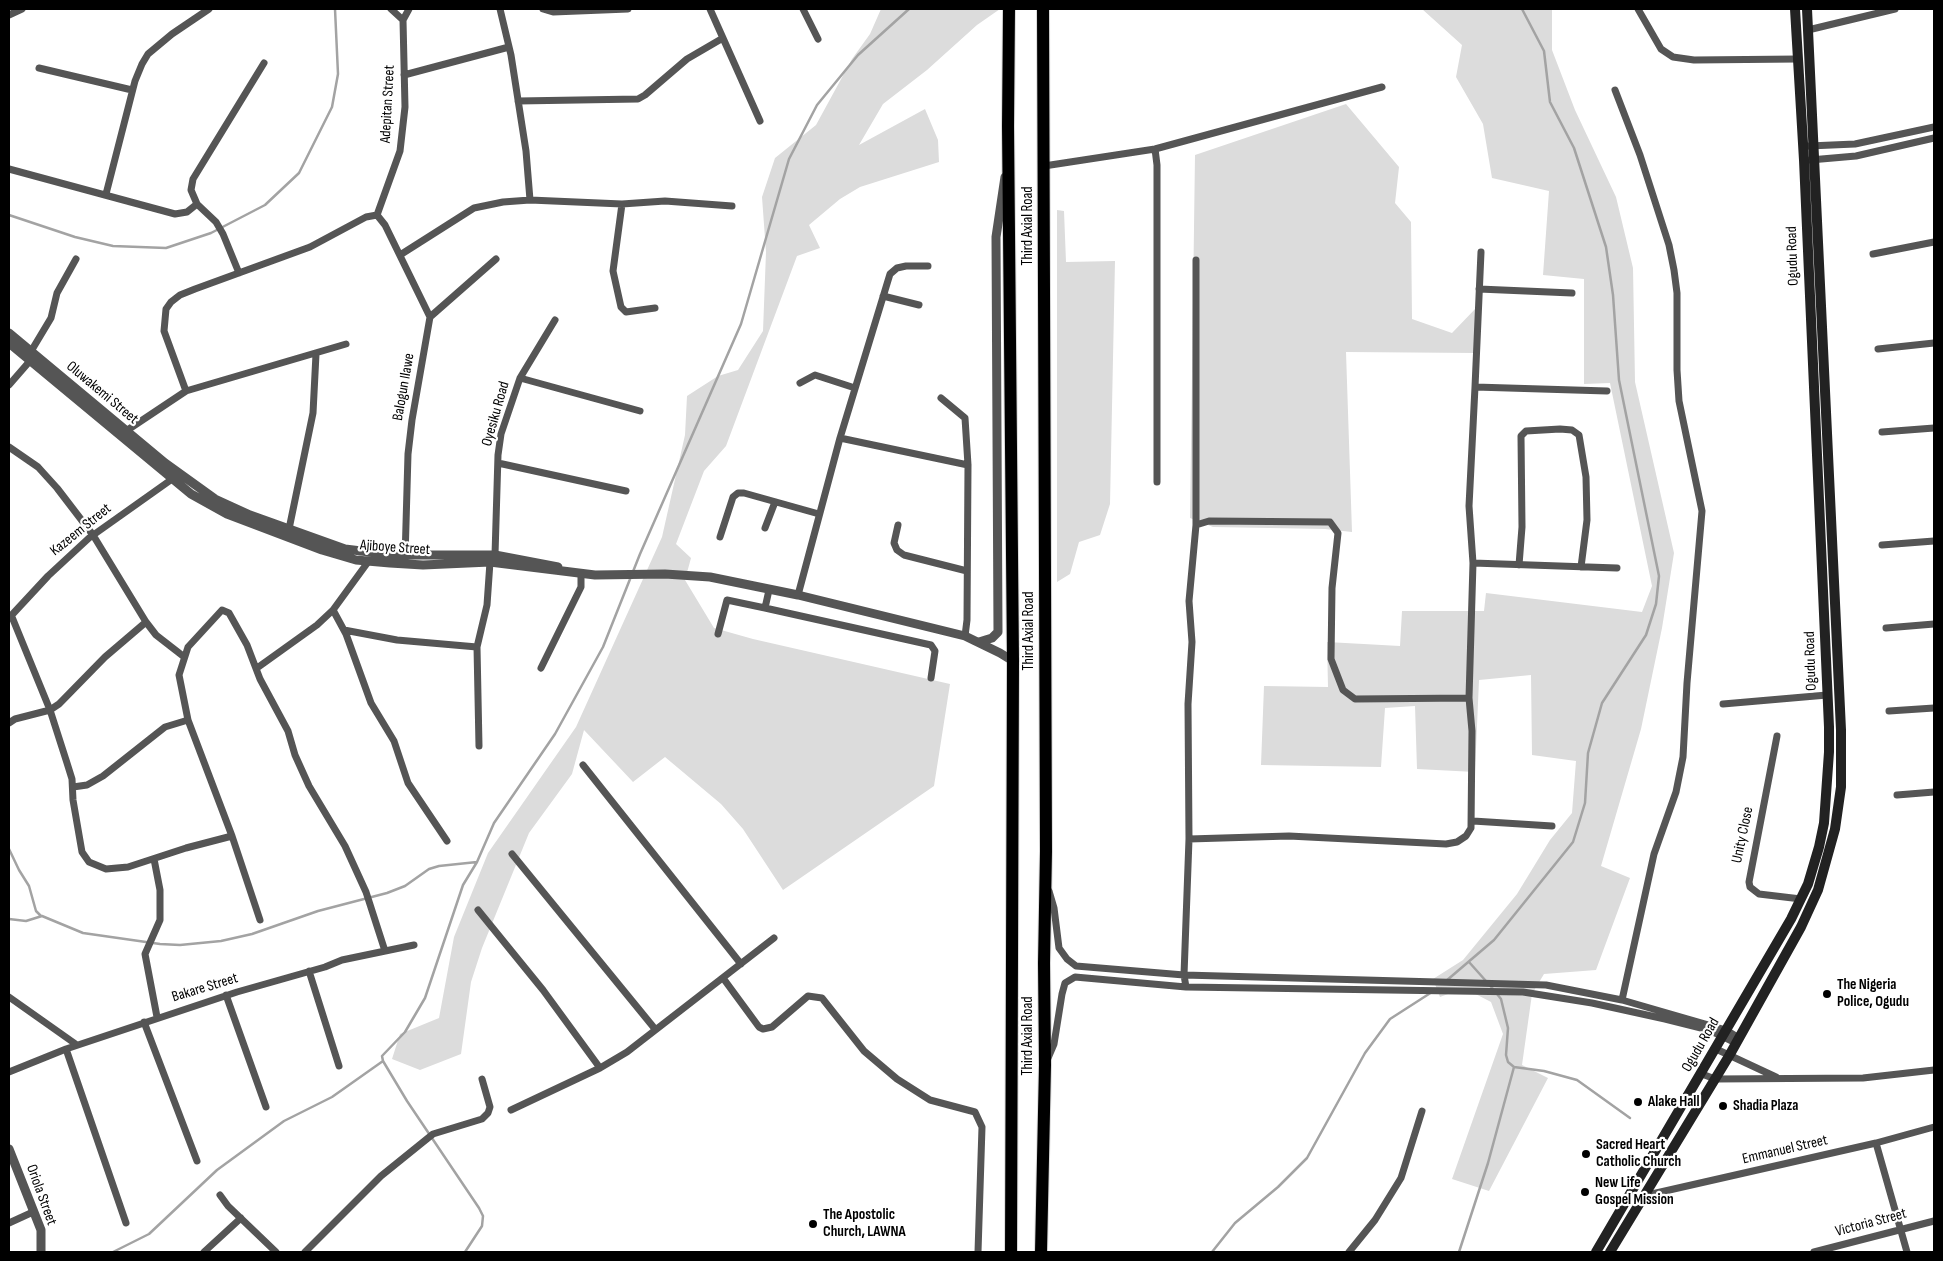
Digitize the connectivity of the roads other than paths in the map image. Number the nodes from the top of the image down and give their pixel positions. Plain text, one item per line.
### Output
1 (22, 9) edge
2 (209, 9) edge
3 (391, 9) edge
4 (409, 9) edge
5 (500, 9) edge
6 (543, 9) edge
7 (628, 9) edge
8 (710, 9) edge
9 (803, 9) edge
10 (1010, 9) edge
11 (1043, 9) edge
12 (1638, 9) edge
13 (1795, 9) edge
14 (1807, 9) edge
15 (1895, 9) edge
16 (11, 12) edge
17 (403, 20) junction
18 (1808, 30) junction
19 (723, 38) junction
20 (818, 39) dead end
21 (509, 47) junction
22 (1798, 59) junction
23 (264, 63) dead end
24 (39, 68) dead end
25 (404, 75) junction
26 (1382, 87) dead end
27 (132, 90) junction
28 (1615, 90) dead end
29 (518, 101) junction
30 (760, 121) dead end
31 (1934, 127) edge
32 (1934, 138) edge
33 (1803, 146) junction
34 (1814, 146) junction
35 (1155, 149) junction
36 (1009, 160) junction
37 (1804, 160) junction
38 (1815, 160) junction
39 (1044, 166) junction
40 (9, 169) edge
41 (106, 194) junction
42 (530, 200) junction
43 (197, 204) junction
44 (622, 204) junction
45 (732, 206) dead end
46 (377, 215) junction
47 (1934, 242) edge
48 (1481, 252) dead end
49 (1873, 254) dead end
50 (400, 255) junction
51 (496, 259) dead end
52 (76, 260) dead end
53 (1196, 260) dead end
54 (928, 266) dead end
55 (239, 273) junction
56 (1479, 289) junction
57 (1572, 292) dead end
58 (883, 296) junction
59 (919, 305) dead end
60 (656, 308) dead end
61 (430, 317) junction
62 (555, 320) dead end
63 (9, 333) edge
64 (9, 343) edge
65 (1934, 343) edge
66 (346, 344) dead end
67 (1878, 349) dead end
68 (316, 354) junction
69 (30, 357) junction
70 (520, 378) junction
71 (800, 383) dead end
72 (9, 385) edge
73 (1475, 387) junction
74 (855, 388) junction
75 (186, 391) junction
76 (1607, 391) dead end
77 (941, 398) dead end
78 (640, 412) dead end
79 (1934, 428) edge
80 (126, 431) junction
81 (1882, 432) dead end
82 (840, 438) junction
83 (9, 447) edge
84 (498, 463) junction
85 (968, 465) junction
86 (176, 476) junction
87 (1156, 482) dead end
88 (626, 491) dead end
89 (775, 502) junction
90 (819, 514) junction
91 (898, 525) dead end
92 (1196, 525) junction
93 (765, 528) dead end
94 (289, 529) junction
95 (93, 535) junction
96 (720, 536) dead end
97 (1934, 541) edge
98 (1882, 545) dead end
99 (492, 559) junction
100 (405, 560) junction
101 (368, 562) junction
102 (1473, 563) junction
103 (1519, 564) junction
104 (1581, 567) junction
105 (1617, 568) dead end
106 (967, 571) junction
107 (580, 573) junction
108 (768, 590) junction
109 (798, 595) junction
110 (765, 608) junction
111 (333, 610) junction
112 (10, 618) edge
113 (146, 622) junction
114 (1934, 624) edge
115 (1886, 628) dead end
116 (344, 630) junction
117 (1824, 631) junction
118 (1837, 631) junction
119 (718, 634) dead end
120 (965, 636) junction
121 (979, 642) junction
122 (477, 647) junction
123 (183, 656) junction
124 (1013, 662) junction
125 (257, 668) junction
126 (541, 668) dead end
127 (930, 678) dead end
128 (1827, 695) junction
129 (1469, 698) junction
130 (1723, 704) dead end
131 (1934, 708) edge
132 (50, 710) junction
133 (1889, 711) dead end
134 (188, 720) junction
135 (9, 723) edge
136 (1777, 736) dead end
137 (480, 746) dead end
138 (583, 765) dead end
139 (73, 787) junction
140 (1934, 792) edge
141 (1897, 795) dead end
142 (1473, 821) junction
143 (1552, 826) dead end
144 (232, 836) junction
145 (1189, 839) junction
146 (447, 841) dead end
147 (512, 854) dead end
148 (154, 859) junction
149 (1045, 877) junction
150 (1801, 899) junction
151 (478, 910) dead end
152 (260, 920) dead end
153 (774, 938) dead end
154 (414, 945) dead end
155 (385, 951) junction
156 (740, 964) junction
157 (309, 971) junction
158 (1184, 975) junction
159 (723, 978) junction
160 (1186, 987) junction
161 (226, 995) junction
162 (9, 997) edge
163 (1622, 1000) junction
164 (157, 1017) junction
165 (144, 1022) junction
166 (655, 1029) junction
167 (1725, 1034) junction
168 (1738, 1040) junction
169 (77, 1045) junction
170 (66, 1049) junction
171 (1716, 1049) junction
172 (1729, 1056) junction
173 (1045, 1065) junction
174 (339, 1066) dead end
175 (600, 1068) junction
176 (1934, 1070) edge
177 (9, 1072) edge
178 (1702, 1074) junction
179 (1779, 1078) junction
180 (482, 1079) dead end
181 (1715, 1079) junction
182 (266, 1107) dead end
183 (510, 1110) dead end
184 (1422, 1111) dead end
185 (1934, 1127) edge
186 (1876, 1143) junction
187 (9, 1149) edge
188 (198, 1161) dead end
189 (220, 1195) dead end
190 (1642, 1196) junction
191 (33, 1212) junction
192 (241, 1218) junction
193 (1934, 1221) edge
194 (9, 1223) edge
195 (126, 1223) dead end
196 (1902, 1230) junction
197 (41, 1252) edge
198 (204, 1252) edge
199 (276, 1252) edge
200 (305, 1252) edge
201 (978, 1252) edge
202 (1012, 1252) edge
203 (1041, 1252) edge
204 (1349, 1252) edge
205 (1596, 1252) edge
206 (1610, 1252) edge
207 (1814, 1252) edge
208 (1907, 1252) edge

1 - 16 street
2 - 27 street
3 - 17 street
4 - 17 street, Adepitan Street
5 - 21 street
6 - 7 street
8 - 19 street
9 - 20 street
10 - 36 highway, Third Axial Road
11 - 39 highway, Third Axial Road
12 - 22 street
13 - 22 main road, Ogudu Road
14 - 18 main road, Ogudu Road
15 - 18 street
17 - 25 street, Adepitan Street
18 - 34 main road, Ogudu Road
19 - 29 street
19 - 30 street
21 - 25 street
21 - 29 street
22 - 33 main road, Ogudu Road
23 - 43 street
24 - 27 street
25 - 46 street, Adepitan Street
26 - 35 street
27 - 41 street
28 - 163 street
29 - 42 street
31 - 34 street
32 - 38 street
33 - 34 street
33 - 37 main road, Ogudu Road
34 - 38 main road, Ogudu Road
35 - 39 street
35 - 87 street
36 - 121 street
36 - 124 highway, Third Axial Road
37 - 38 street
37 - 117 main road, Ogudu Road
38 - 118 main road, Ogudu Road
39 - 149 highway, Third Axial Road
40 - 41 street
41 - 43 street
42 - 44 street
42 - 50 street
43 - 55 street
44 - 45 street
44 - 60 street
46 - 50 street
46 - 55 street
47 - 49 street
48 - 56 street
50 - 61 street
51 - 61 street
52 - 69 street
53 - 92 street
54 - 58 street
55 - 75 street
56 - 57 street
56 - 73 street
58 - 59 street
58 - 74 street
61 - 100 street, Balogun Ilawe
62 - 70 street, Oyesiku Road
63 - 69 street, Oluwakemi Street
64 - 69 street, Oluwakemi Street
65 - 67 street
66 - 68 street
68 - 75 street
68 - 94 street
69 - 72 street
69 - 80 street, Oluwakemi Street
69 - 86 street, Oluwakemi Street
70 - 78 street
70 - 84 street, Oyesiku Road
71 - 74 street
73 - 76 street
73 - 102 street
74 - 82 street
75 - 80 street
77 - 85 street
79 - 81 street
80 - 86 street, Oluwakemi Street
82 - 85 street
82 - 90 street
83 - 95 street
84 - 88 street
84 - 99 street, Oyesiku Road
85 - 106 street
86 - 94 street, Ajiboye Street
86 - 95 street, Kazeem Street
86 - 101 street, Ajiboye Street
89 - 90 street
89 - 93 street
89 - 96 street
90 - 109 street
91 - 106 street
92 - 129 street
92 - 145 street
94 - 100 street, Ajiboye Street
95 - 112 street, Kazeem Street
95 - 113 street
97 - 98 street
99 - 100 street, Ajiboye Street
99 - 107 street, Ajiboye Street
99 - 122 street, Oyesiku Road
100 - 101 street, Ajiboye Street
101 - 111 street
102 - 103 street
102 - 129 street
103 - 104 street
103 - 104 street
104 - 105 street
106 - 120 street
107 - 108 street, Ajiboye Street
107 - 126 street
108 - 109 street, Ajiboye Street
108 - 110 street
109 - 120 street, Ajiboye Street
110 - 119 street
110 - 127 street
111 - 116 street
111 - 125 street
112 - 132 street
113 - 123 street
113 - 132 street
114 - 115 street
116 - 122 street
116 - 146 street
117 - 118 main road
117 - 128 main road, Ogudu Road
118 - 168 main road, Ogudu Road
120 - 121 street, Ajiboye Street
121 - 124 street, Ajiboye Street
122 - 137 street, Oyesiku Road
123 - 125 street
123 - 134 street
124 - 202 highway, Third Axial Road
125 - 155 street
128 - 130 street
128 - 150 main road, Ogudu Road
129 - 142 street
131 - 133 street
132 - 135 street
132 - 139 street
134 - 139 street
134 - 144 street
136 - 150 street, Unity Close
138 - 156 street
139 - 148 street
140 - 141 street
142 - 143 street
142 - 145 street
144 - 148 street
144 - 152 street
145 - 158 street
147 - 166 street
148 - 164 street
149 - 158 street
149 - 173 highway, Third Axial Road
150 - 167 main road, Ogudu Road
151 - 175 street
153 - 156 street
154 - 155 street, Bakare Street
155 - 157 street, Bakare Street
156 - 159 street
157 - 161 street, Bakare Street
157 - 174 street
158 - 160 street
158 - 163 street
159 - 166 street
159 - 201 street
160 - 167 street
160 - 173 street
161 - 164 street, Bakare Street
161 - 182 street
162 - 169 street
163 - 167 street
164 - 165 street, Bakare Street
165 - 169 street, Bakare Street
165 - 188 street
166 - 175 street
167 - 168 street
167 - 171 main road, Ogudu Road
168 - 172 main road, Ogudu Road
169 - 170 street, Bakare Street
170 - 177 street, Bakare Street
170 - 195 street
171 - 172 street
171 - 178 main road, Ogudu Road
172 - 179 street
172 - 181 main road, Ogudu Road
173 - 203 highway, Third Axial Road
175 - 183 street
176 - 179 street
178 - 181 street
178 - 205 main road, Ogudu Road
179 - 181 street
180 - 200 street
181 - 190 main road, Ogudu Road
184 - 204 street
185 - 186 street, Emmanuel Street
186 - 190 street, Emmanuel Street
186 - 196 street
187 - 191 street, Oriola Street
189 - 192 street
190 - 206 main road, Ogudu Road
191 - 194 street
191 - 197 street, Oriola Street
192 - 198 street
192 - 199 street
193 - 196 street, Victoria Street
196 - 207 street, Victoria Street
196 - 208 street

